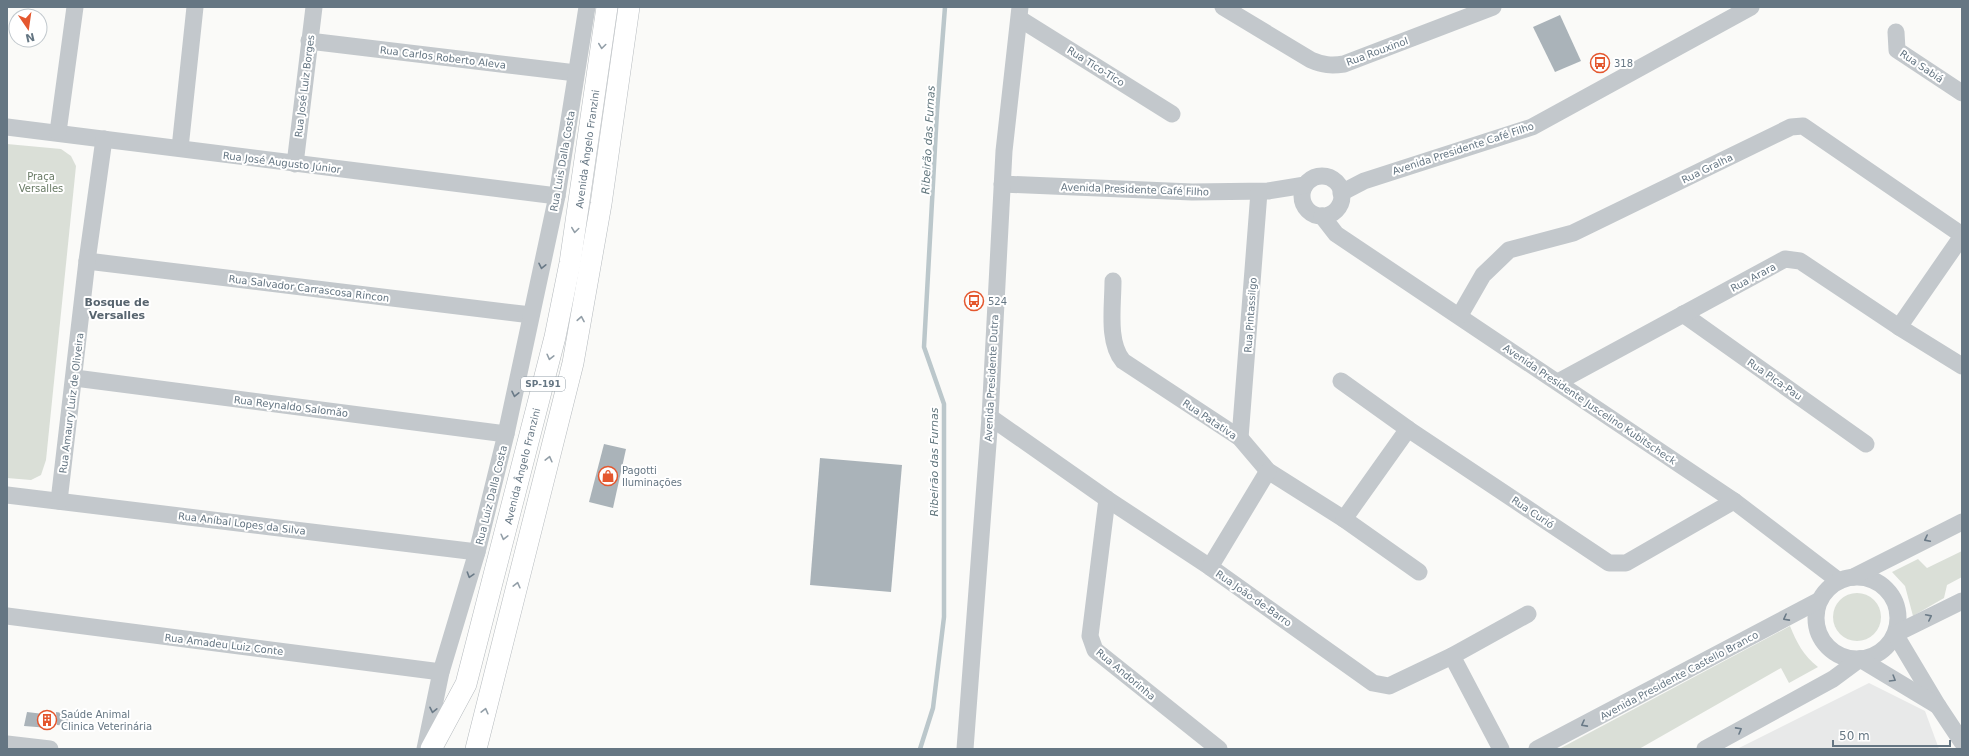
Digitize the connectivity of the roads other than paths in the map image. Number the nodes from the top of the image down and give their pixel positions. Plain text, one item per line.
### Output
1 (75, 7) edge
2 (195, 7) edge
3 (314, 7) edge
4 (587, 7) edge
5 (607, 7) edge
6 (629, 7) edge
7 (1223, 7) edge
8 (1493, 7) edge
9 (1751, 7) edge
10 (1020, 13) edge
11 (1896, 32) dead end
12 (309, 41) junction
13 (576, 73) junction
14 (1962, 93) edge
15 (1172, 114) dead end
16 (7, 127) edge
17 (58, 132) junction
18 (104, 139) junction
19 (180, 148) junction
20 (295, 164) junction
21 (1323, 176) junction
22 (1364, 181) junction
23 (1002, 184) junction
24 (1305, 184) junction
25 (1264, 191) junction
26 (557, 196) junction
27 (1341, 199) junction
28 (1305, 208) junction
29 (1322, 216) junction
30 (1336, 234) junction
31 (1962, 236) edge
32 (86, 262) junction
33 (1113, 281) dead end
34 (1683, 314) junction
35 (531, 315) junction
36 (1460, 316) junction
37 (1899, 327) junction
38 (1962, 366) edge
39 (75, 378) junction
40 (1341, 381) dead end
41 (1558, 382) junction
42 (990, 417) junction
43 (1408, 429) junction
44 (506, 434) junction
45 (1240, 438) junction
46 (1866, 444) dead end
47 (1268, 471) junction
48 (7, 495) edge
49 (1107, 499) junction
50 (59, 501) junction
51 (1734, 501) junction
52 (1344, 519) junction
53 (1962, 522) edge
54 (477, 552) junction
55 (1210, 567) junction
56 (1419, 572) dead end
57 (1846, 579) junction
58 (1820, 600) junction
59 (1962, 600) edge
60 (1528, 614) dead end
61 (7, 616) edge
62 (1896, 634) junction
63 (1452, 656) junction
64 (1860, 659) junction
65 (441, 672) junction
66 (1938, 706) junction
67 (1962, 742) edge
68 (7, 744) edge
69 (50, 749) edge
70 (425, 749) edge
71 (432, 749) edge
72 (476, 749) edge
73 (965, 749) edge
74 (1219, 749) edge
75 (1501, 749) edge
76 (1537, 749) edge
77 (1705, 749) edge

1 - 17 street
2 - 19 street
3 - 12 street, Rua José Luiz Borges
4 - 13 street, Rua Luis Dalla Costa
5 -> 71 main road, Avenida Ângelo Franzini / SP-191
72 -> 6 main road, SP-191
7 - 8 street, Rua Rouxinol
9 - 22 street, Avenida Presidente Café Filho
10 - 15 street, Rua Tico-Tico
10 - 23 street, Avenida Presidente Dutra
11 - 14 street, Rua Sabiá
12 - 13 street, Rua Carlos Roberto Aleva
12 - 20 street, Rua José Luiz Borges
13 - 26 street, Rua Luis Dalla Costa
16 - 17 street, Rua José Augusto Júnior
17 - 18 street, Rua José Augusto Júnior
18 - 19 street, Rua José Augusto Júnior
18 - 32 street, Rua Amaury Luiz de Oliveira
19 - 20 street, Rua José Augusto Júnior
20 - 26 street, Rua José Augusto Júnior
21 - 22 street, Avenida Presidente Café Filho
21 - 24 street
21 - 27 street
22 - 27 street, Avenida Presidente Café Filho
23 - 25 street, Avenida Presidente Café Filho
23 - 42 street, Avenida Presidente Dutra
24 - 25 street, Avenida Presidente Café Filho
24 - 28 street
25 - 28 street, Avenida Presidente Café Filho
25 - 45 street, Rua Pintassilgo
26 -> 35 street, Rua Luis Dalla Costa
27 - 29 street
27 - 30 street
28 - 29 street
29 - 30 street, Avenida Presidente Juscelino Kubitscheck
30 - 36 street, Avenida Presidente Juscelino Kubitscheck
31 - 36 street, Rua Gralha
31 - 37 street
32 - 35 street, Rua Salvador Carrascosa Rincon
32 - 39 street, Rua Amaury Luiz de Oliveira
33 - 45 street, Rua Patativa
34 - 37 street, Rua Arara
34 - 41 street, Rua Arara
34 - 46 street, Rua Pica-Pau
35 -> 44 street, Rua Luiz Dalla Costa
36 - 41 street, Avenida Presidente Juscelino Kubitscheck
37 - 38 street, Rua Arara
39 - 44 street, Rua Reynaldo Salomão
39 - 50 street, Rua Amaury Luiz de Oliveira
40 - 43 street, Rua Curió
41 - 51 street, Avenida Presidente Juscelino Kubitscheck
42 - 49 street, Rua João-de-Barro
42 - 73 street, Avenida Presidente Dutra
43 - 51 street, Rua Curió
43 - 52 street
44 - 54 street, Rua Luiz Dalla Costa
45 - 47 street, Rua Patativa
47 - 52 street, Rua Patativa
47 - 55 street
48 - 50 street, Rua Aníbal Lopes da Silva
49 - 55 street, Rua João-de-Barro
49 - 74 street, Rua Andorinha
50 - 54 street, Rua Aníbal Lopes da Silva
51 - 57 street, Avenida Presidente Juscelino Kubitscheck
52 - 56 street, Rua Patativa
53 -> 57 street
54 -> 65 street, Rua Luiz Dalla Costa
55 - 63 street, Rua João-de-Barro
57 - 58 street
57 - 62 street
58 - 64 street
58 -> 76 street, Avenida Presidente Castello Branco
62 -> 59 street
60 - 63 street, Rua João-de-Barro
61 - 65 street, Rua Amadeu Luiz Conte
62 - 64 street
62 - 66 street
63 - 75 street
64 -> 66 street
77 -> 64 street
65 -> 70 street, Rua Luiz Dalla Costa
66 - 67 street
68 - 69 street

